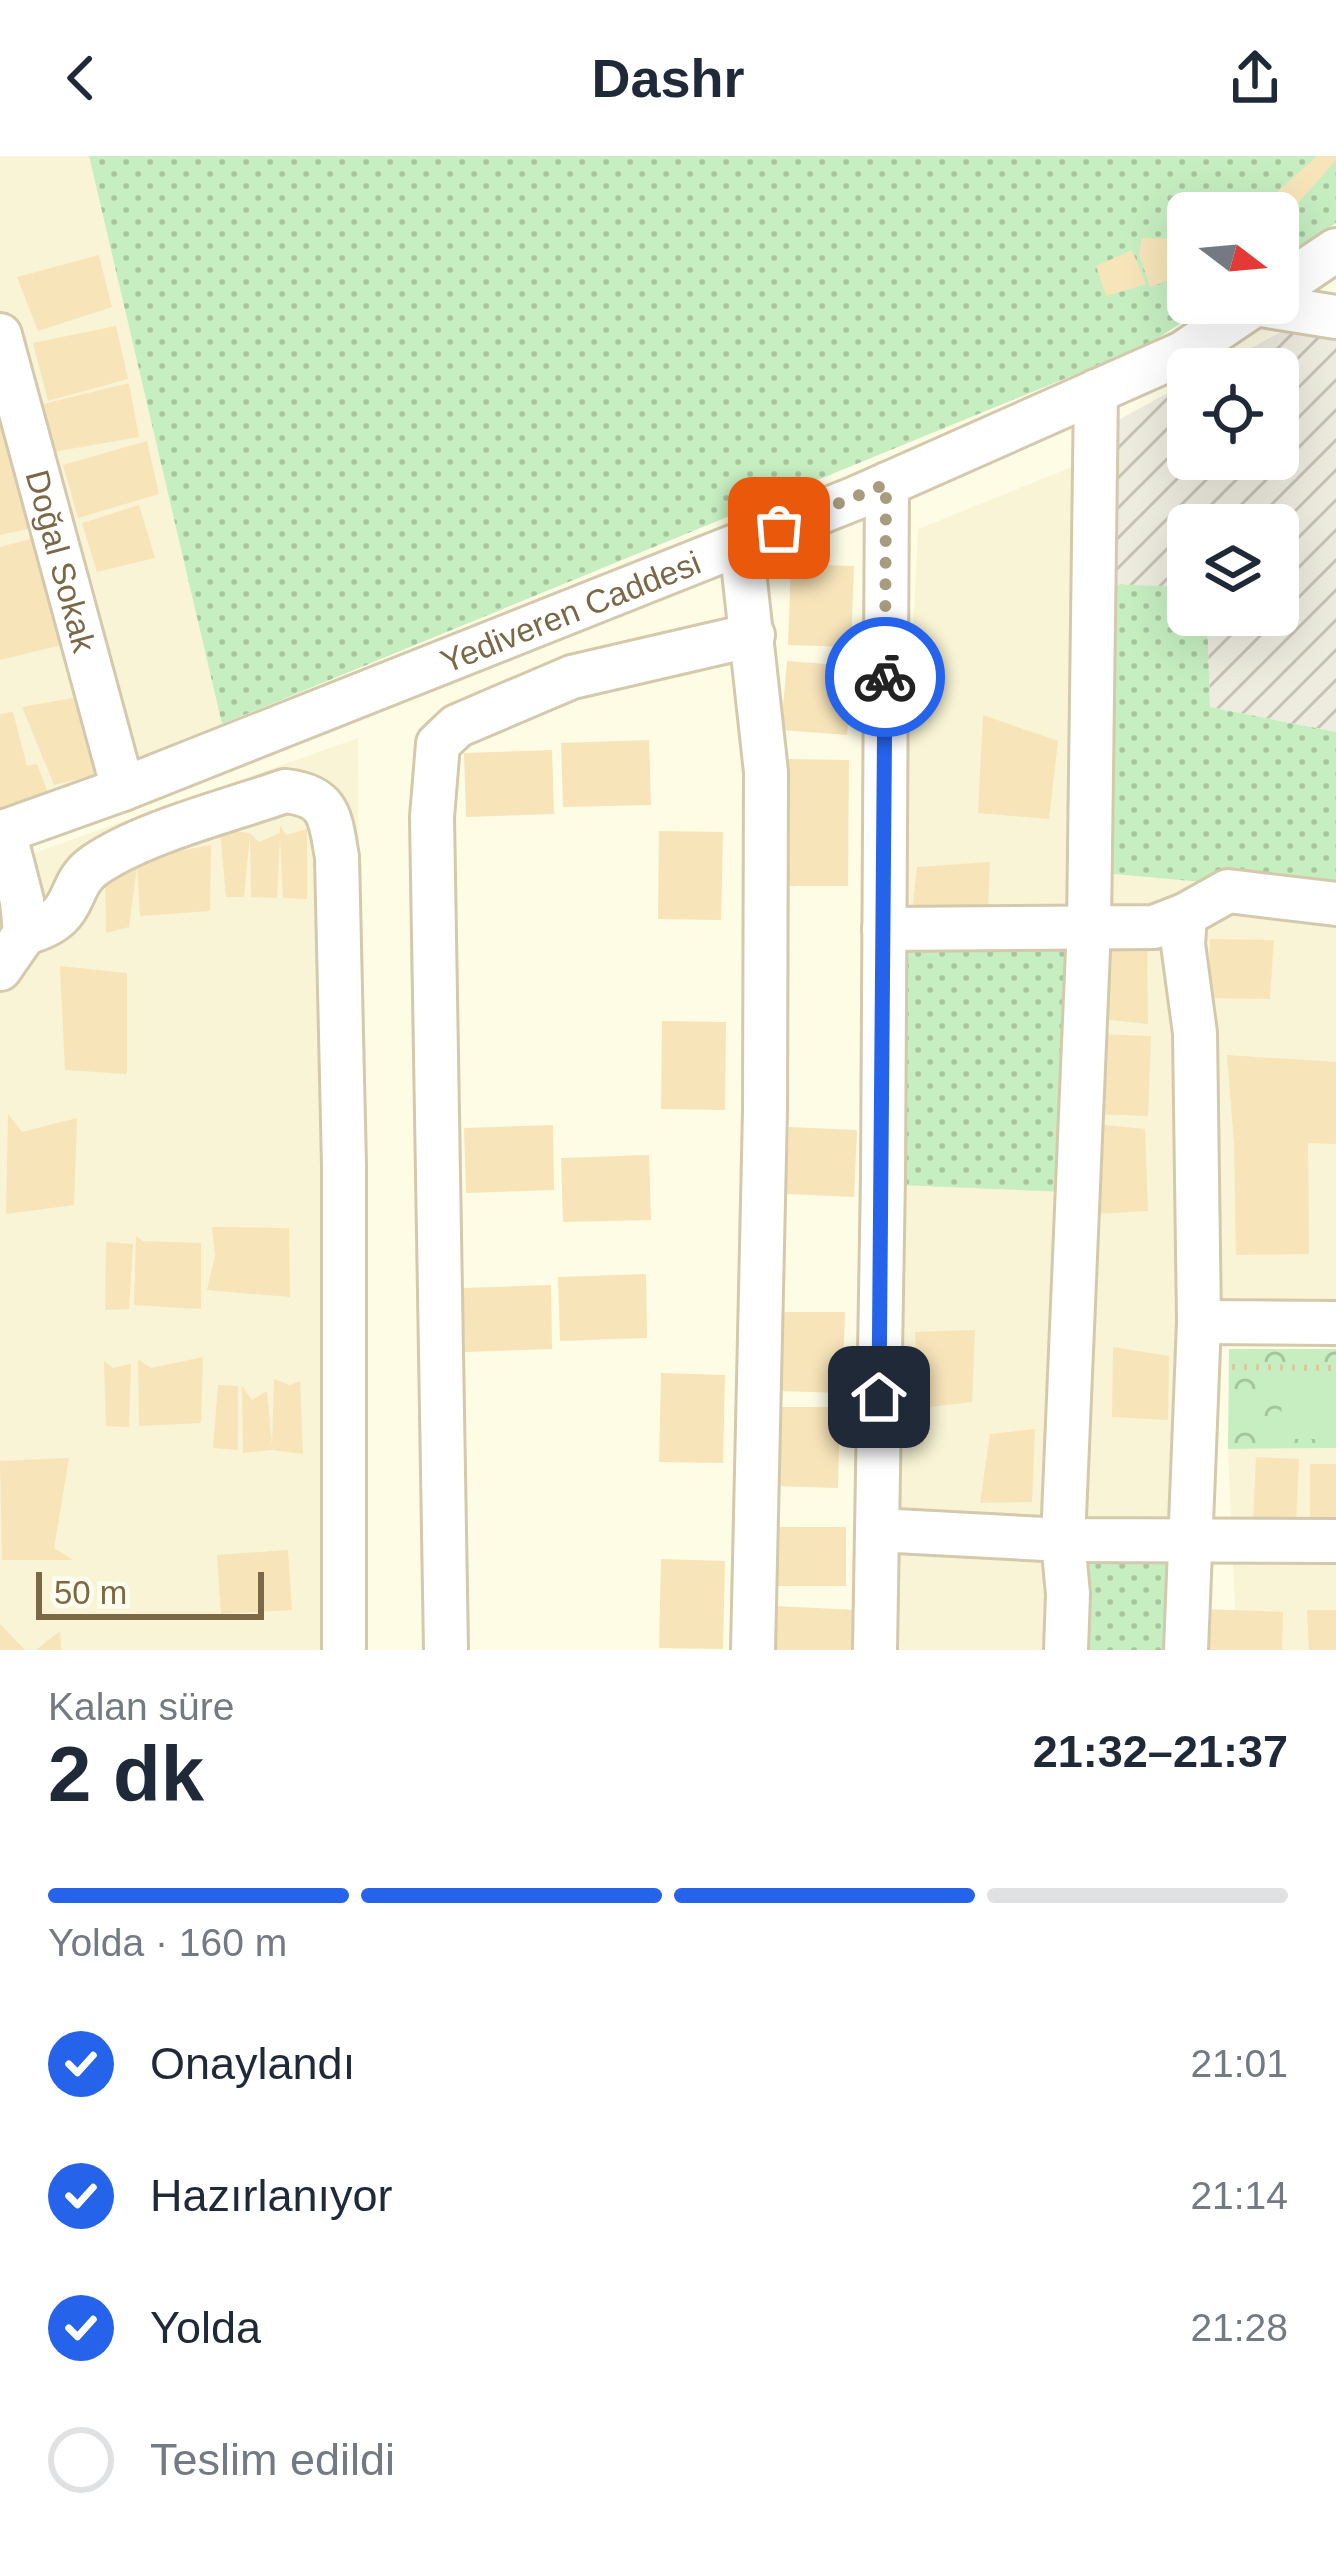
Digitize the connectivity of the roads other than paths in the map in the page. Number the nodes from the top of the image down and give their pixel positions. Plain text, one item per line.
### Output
1 (1336, 250) edge
2 (1299, 275) edge
3 (1299, 311) edge
4 (1336, 317) edge
5 (1226, 324) edge
6 (0, 335) edge
7 (1096, 391) junction
8 (886, 484) junction
9 (741, 544) junction
10 (753, 635) junction
11 (124, 789) junction
12 (2, 832) edge
13 (1336, 904) edge
14 (1185, 915) junction
15 (1089, 926) junction
16 (884, 929) junction
17 (25, 933) junction
18 (0, 969) edge
19 (1199, 1322) junction
20 (1336, 1323) edge
21 (877, 1530) junction
22 (1063, 1540) junction
23 (1190, 1540) junction
24 (1336, 1540) edge
25 (344, 1650) edge
26 (446, 1650) edge
27 (753, 1650) edge
28 (875, 1650) edge
29 (1066, 1650) edge
30 (1186, 1650) edge

1 - 2 street
3 - 4 street
5 - 7 street, Yediveren Caddesi
6 - 11 street, Doğal Sokak
7 - 8 street, Yediveren Caddesi
7 - 15 street
8 - 9 street, Yediveren Caddesi
8 - 16 street
9 - 10 street
9 - 11 street, Yediveren Caddesi
10 - 26 street
10 - 27 street
11 - 12 street, Yediveren Caddesi
12 - 17 street
13 - 14 street
14 - 15 street
14 - 19 street
15 - 16 street
15 - 22 street
16 - 21 street
17 - 18 street
17 - 25 street
19 - 20 street
19 - 23 street
21 - 22 street
21 - 28 street
22 - 23 street
22 - 29 street
23 - 24 street
23 - 30 street

